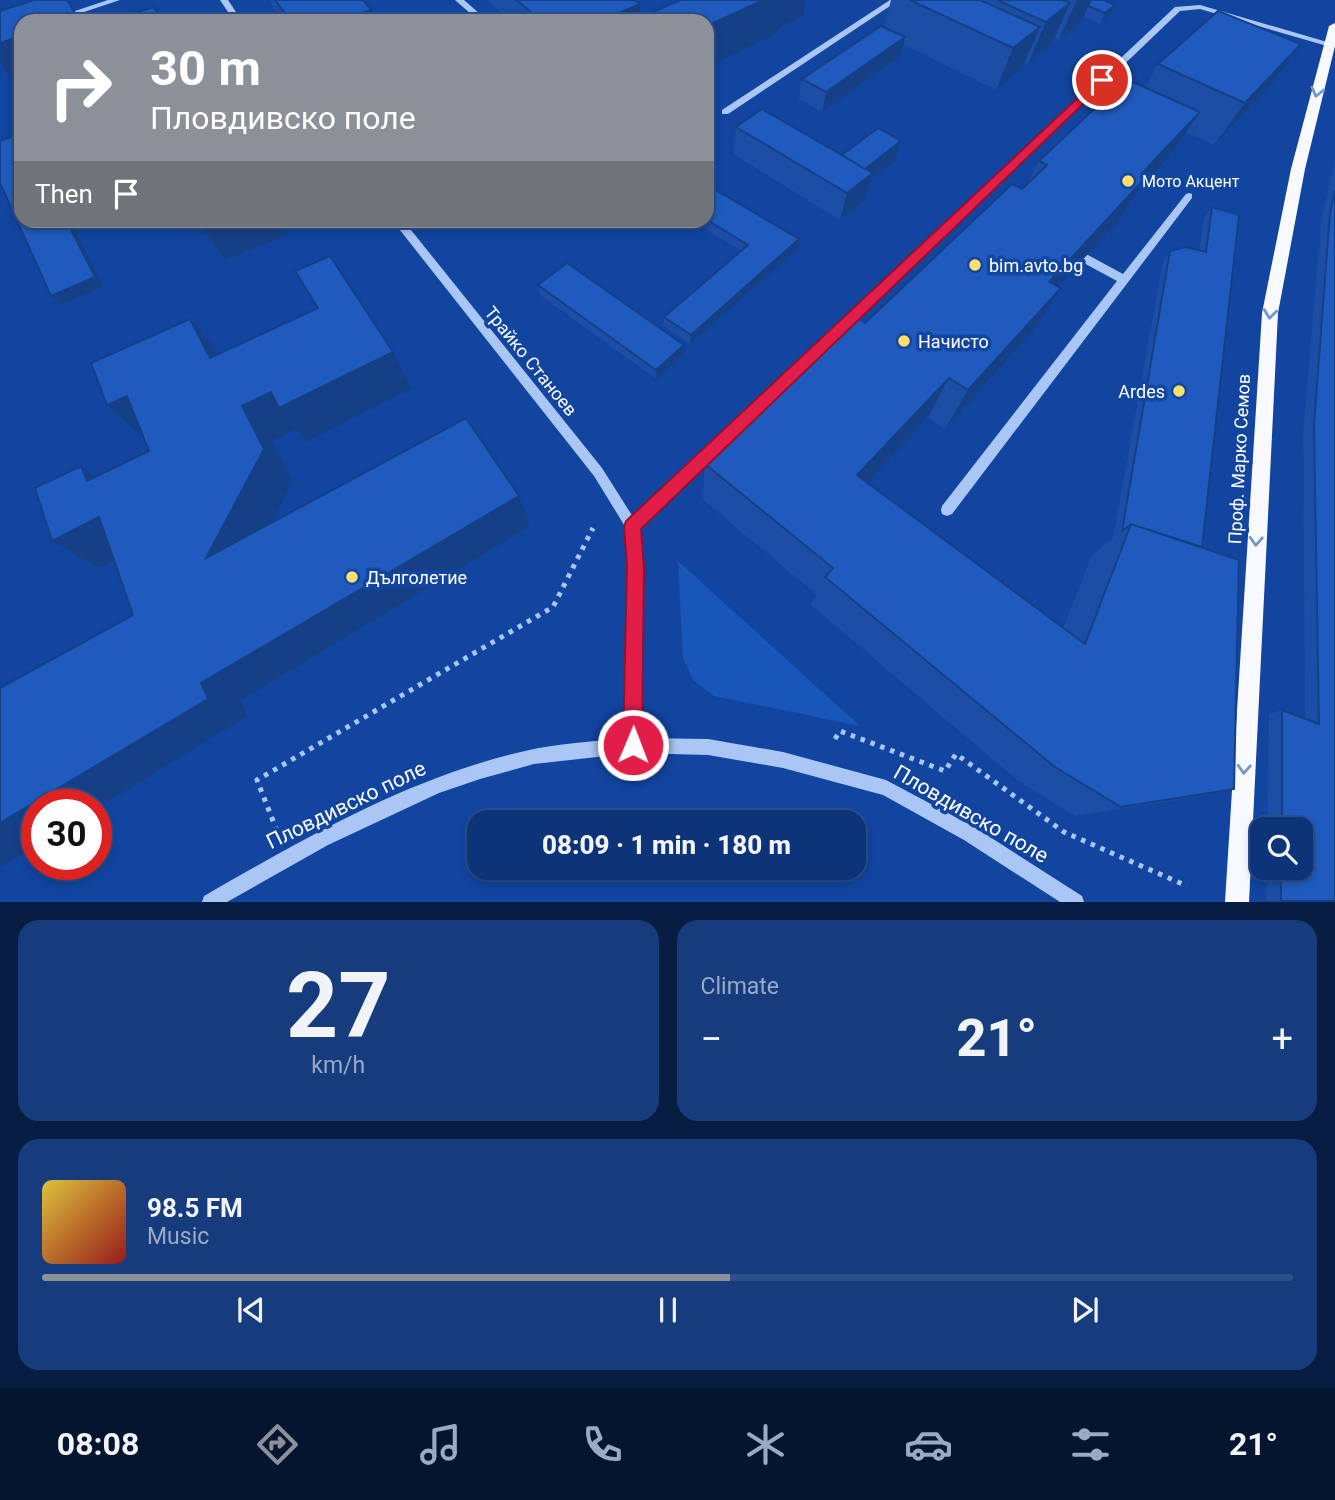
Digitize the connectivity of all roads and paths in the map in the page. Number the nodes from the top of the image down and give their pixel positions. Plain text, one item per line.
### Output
1 (116, 0) edge
2 (459, 0) edge
3 (895, 0) edge
4 (71, 14) edge
5 (476, 14) edge
6 (1332, 35) edge
7 (725, 112) dead end
8 (1189, 195) dead end
9 (403, 228) edge
10 (1084, 258) edge
11 (1124, 280) junction
12 (947, 510) dead end
13 (632, 527) junction
14 (593, 528) dead end
15 (835, 739) dead end
16 (633, 745) junction
17 (287, 857) junction
18 (1187, 886) dead end
19 (210, 901) edge
20 (1076, 901) edge
21 (1237, 901) edge

1 - 4 street
2 - 5 street
3 - 7 street
6 - 13 street
6 -> 21 main road, Проф. Марко Семов
8 - 11 street
9 - 13 street, Трайко Станоев
10 - 11 street
11 - 12 street
13 - 16 street
14 - 17 path
15 - 18 path
16 - 17 street, Пловдивско поле
16 - 20 street, Пловдивско поле
17 - 19 street, Пловдивско поле

